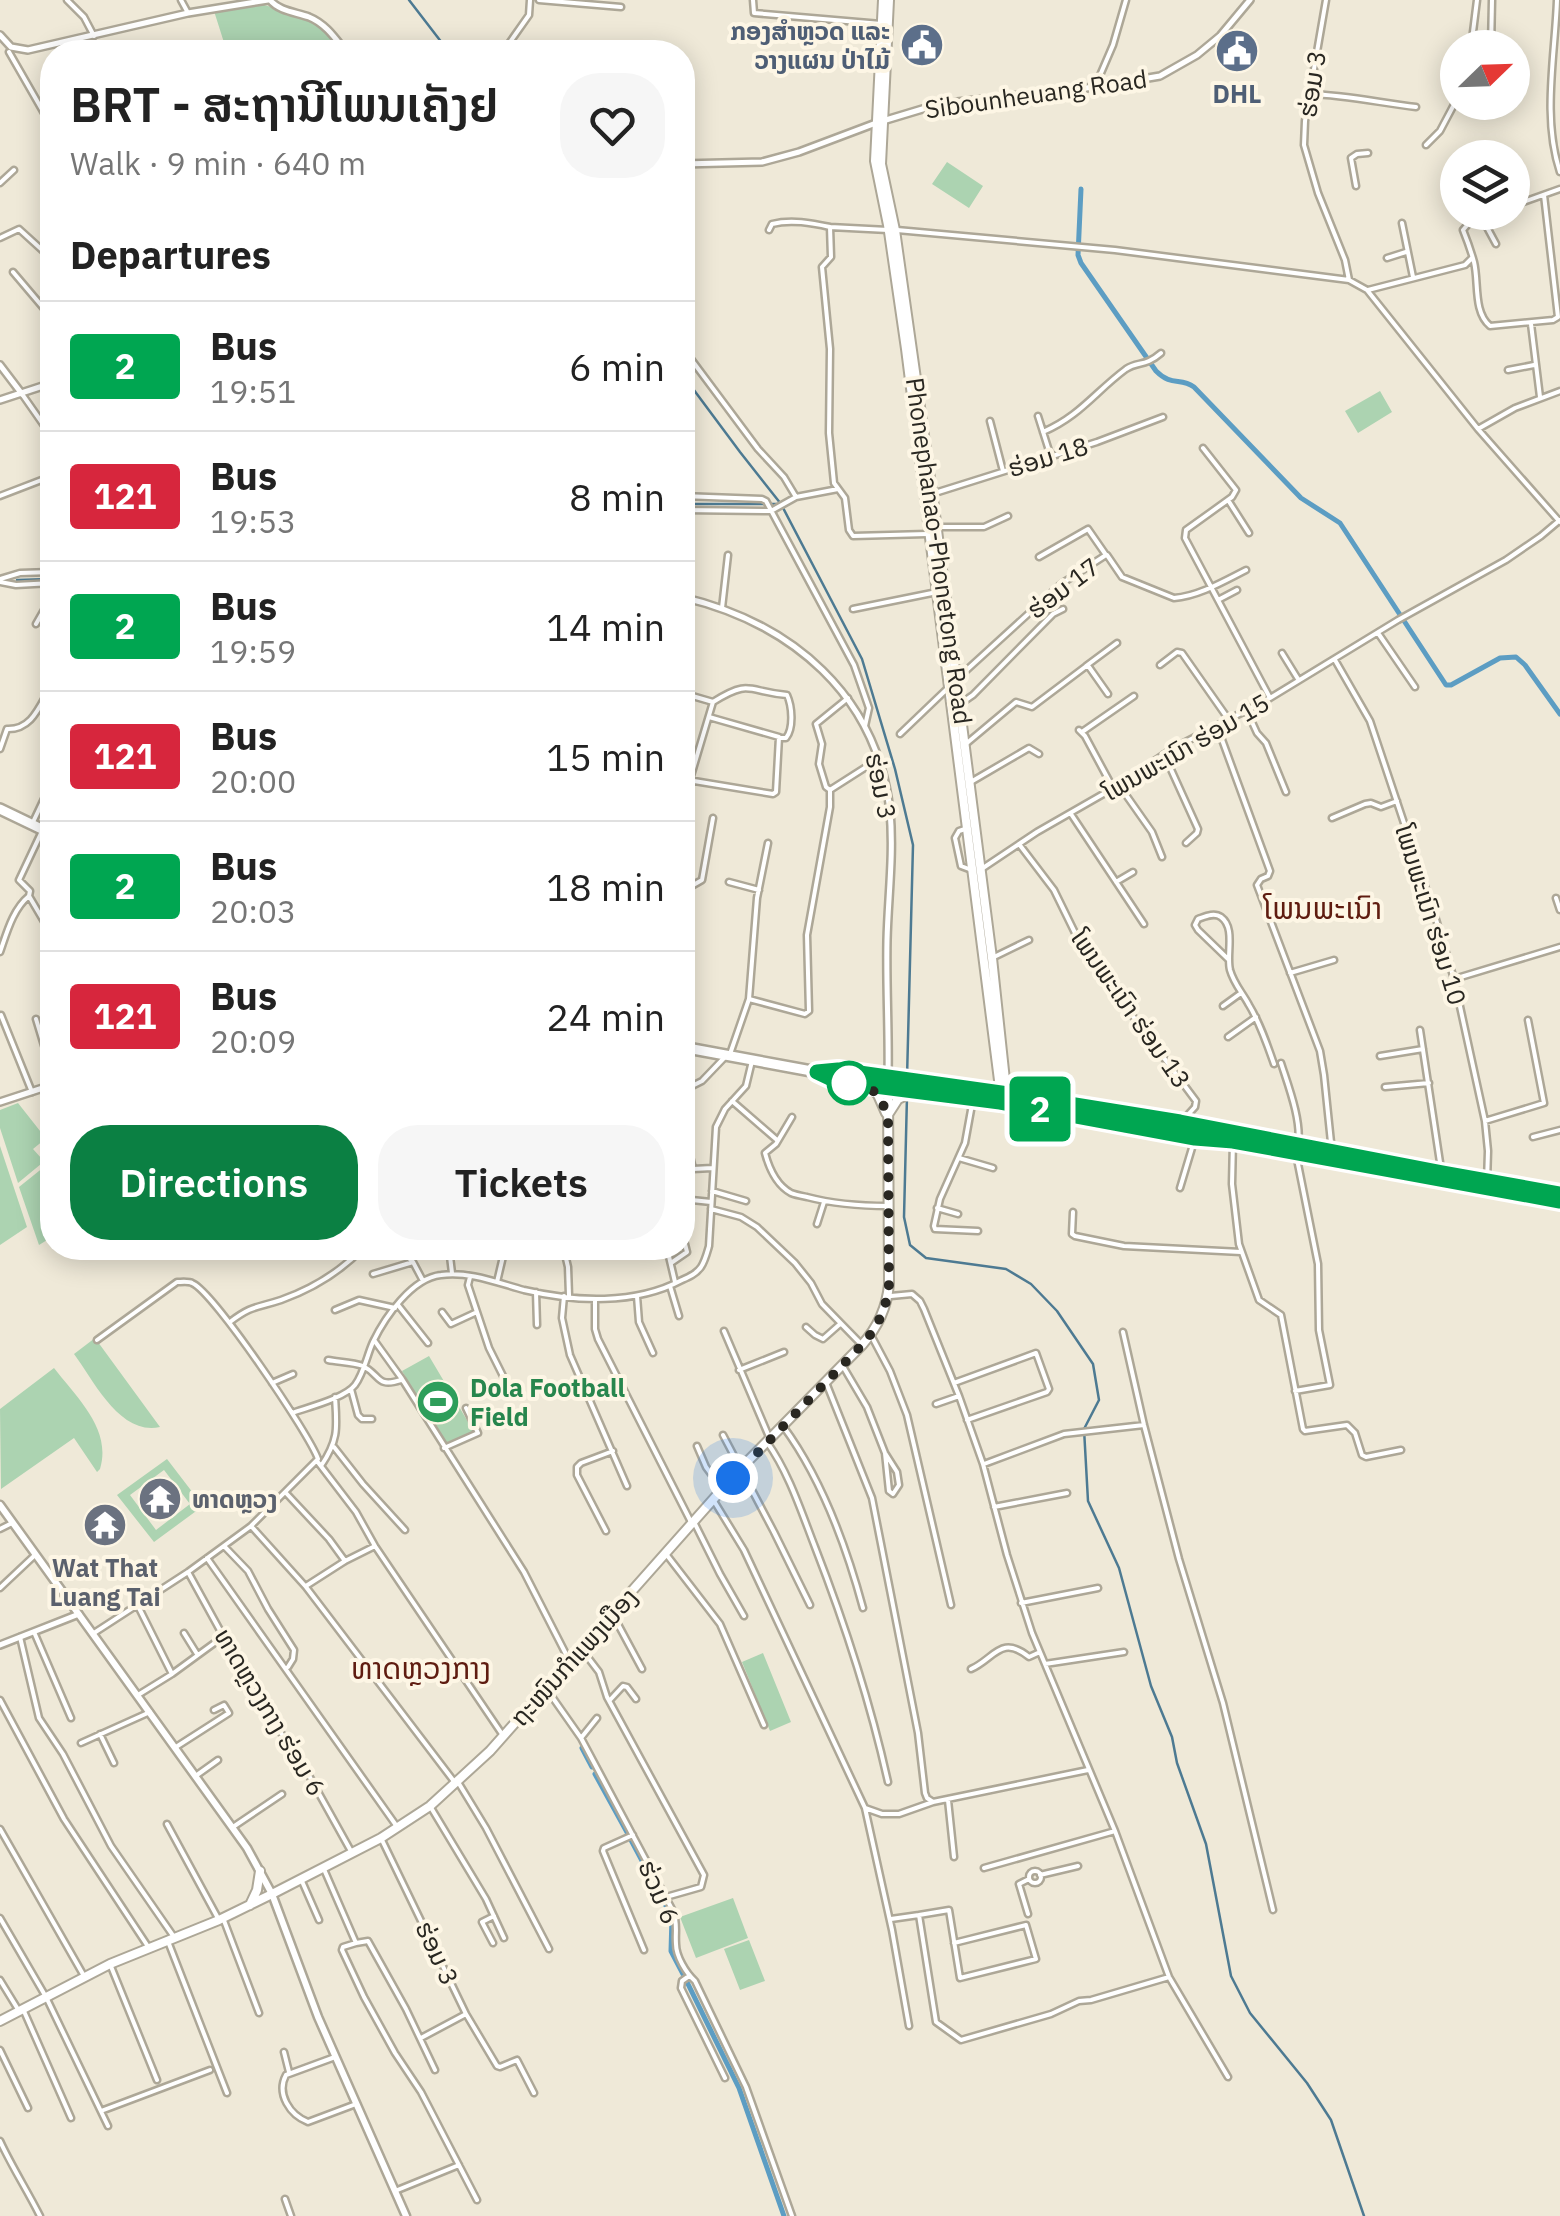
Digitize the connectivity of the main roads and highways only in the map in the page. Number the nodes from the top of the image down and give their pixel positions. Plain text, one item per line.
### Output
1 (886, 0) edge
2 (892, 230) junction
3 (934, 531) junction
4 (949, 657) junction
5 (961, 748) junction
6 (0, 807) edge
7 (40, 824) edge
8 (40, 827) edge
9 (977, 870) junction
10 (695, 1050) edge
11 (817, 1072) junction
12 (870, 1086) junction
13 (894, 1086) junction
14 (918, 1089) junction
15 (1004, 1098) junction
16 (888, 1117) junction
17 (1297, 1150) junction
18 (1560, 1197) edge
19 (0, 1505) edge
20 (260, 1870) junction
21 (272, 1894) junction
22 (250, 1904) junction
23 (0, 2021) edge
24 (406, 2216) edge

1 - 2 main road, Phonephanao-Phonetong Road
2 - 3 main road, Phonephanao-Phonetong Road
2 - 3 main road, Phonephanao-Phonetong Road
3 - 4 main road, Phonephanao-Phonetong Road
4 - 5 main road, Phonephanao-Phonetong Road
4 - 5 main road, Phonephanao-Phonetong Road
5 - 9 main road, Phonephanao-Phonetong Road
5 - 9 main road, Phonephanao-Phonetong Road
6 - 7 highway
6 - 8 highway
9 - 15 main road, Phonephanao-Phonetong Road
9 - 15 main road, Phonephanao-Phonetong Road
10 - 11 highway
11 - 12 highway
11 - 13 highway
12 - 13 highway
12 - 16 main road
13 - 14 highway
13 - 14 main road
13 - 16 main road, ຖະໜົນກຳແພງເມືອງ
13 - 16 main road
14 - 15 highway
14 - 15 highway
15 - 17 highway
15 - 17 highway
16 - 21 main road, ຖະໜົນກຳແພງເມືອງ
17 - 18 highway
17 - 18 highway
19 - 20 main road
20 - 21 main road
20 - 22 main road
21 - 22 main road, ຖະໜົນກຳແພງເມືອງ
21 - 24 main road
22 - 23 main road, ຖະໜົນກຳແພງເມືອງ

